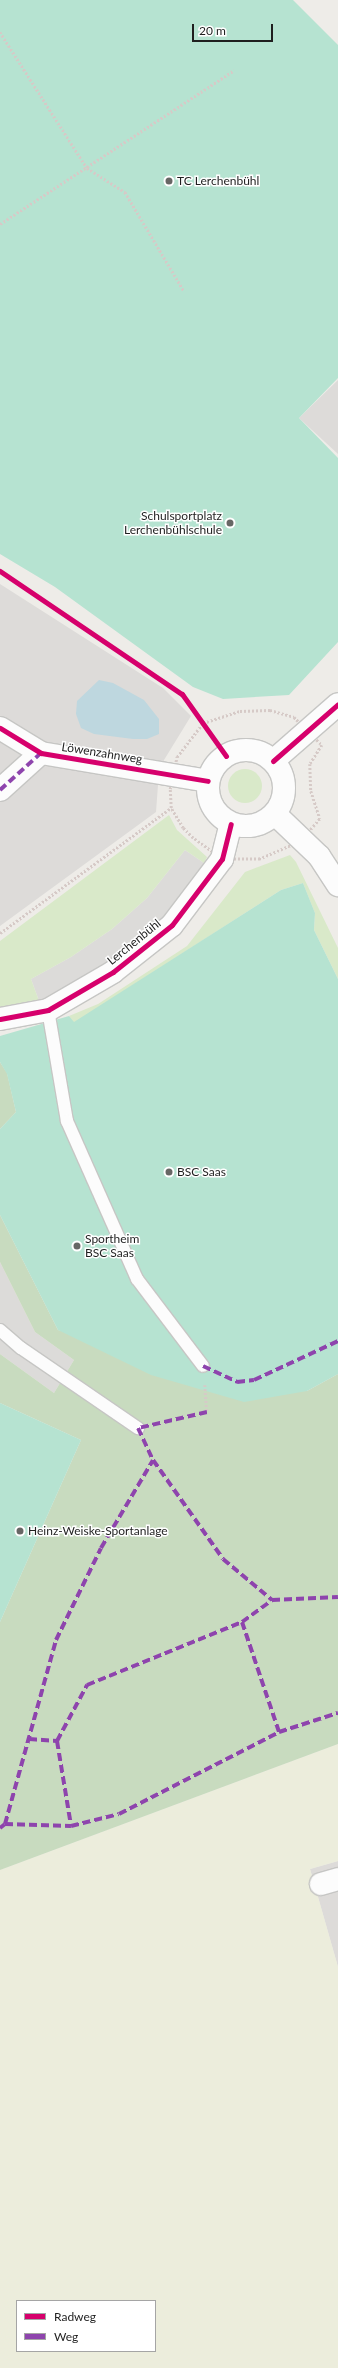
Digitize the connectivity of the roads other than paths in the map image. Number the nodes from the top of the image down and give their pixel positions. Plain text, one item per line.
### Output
1 (338, 704) edge
2 (0, 728) edge
3 (41, 753) junction
4 (273, 761) junction
5 (208, 781) junction
6 (0, 790) edge
7 (275, 814) junction
8 (231, 824) junction
9 (338, 885) edge
10 (48, 1010) junction
11 (0, 1019) edge
12 (0, 1330) edge
13 (203, 1366) road end
14 (138, 1428) dead end

1 - 4 street
2 - 3 street, Löwenzahnweg
3 - 5 street, Löwenzahnweg
3 - 6 street
4 - 5 street
4 - 7 street
5 - 8 street
7 - 8 street
7 - 9 street
8 - 10 street, Lerchenbühl
10 - 11 street, Lerchenbühl
10 - 13 lane
12 - 14 lane

